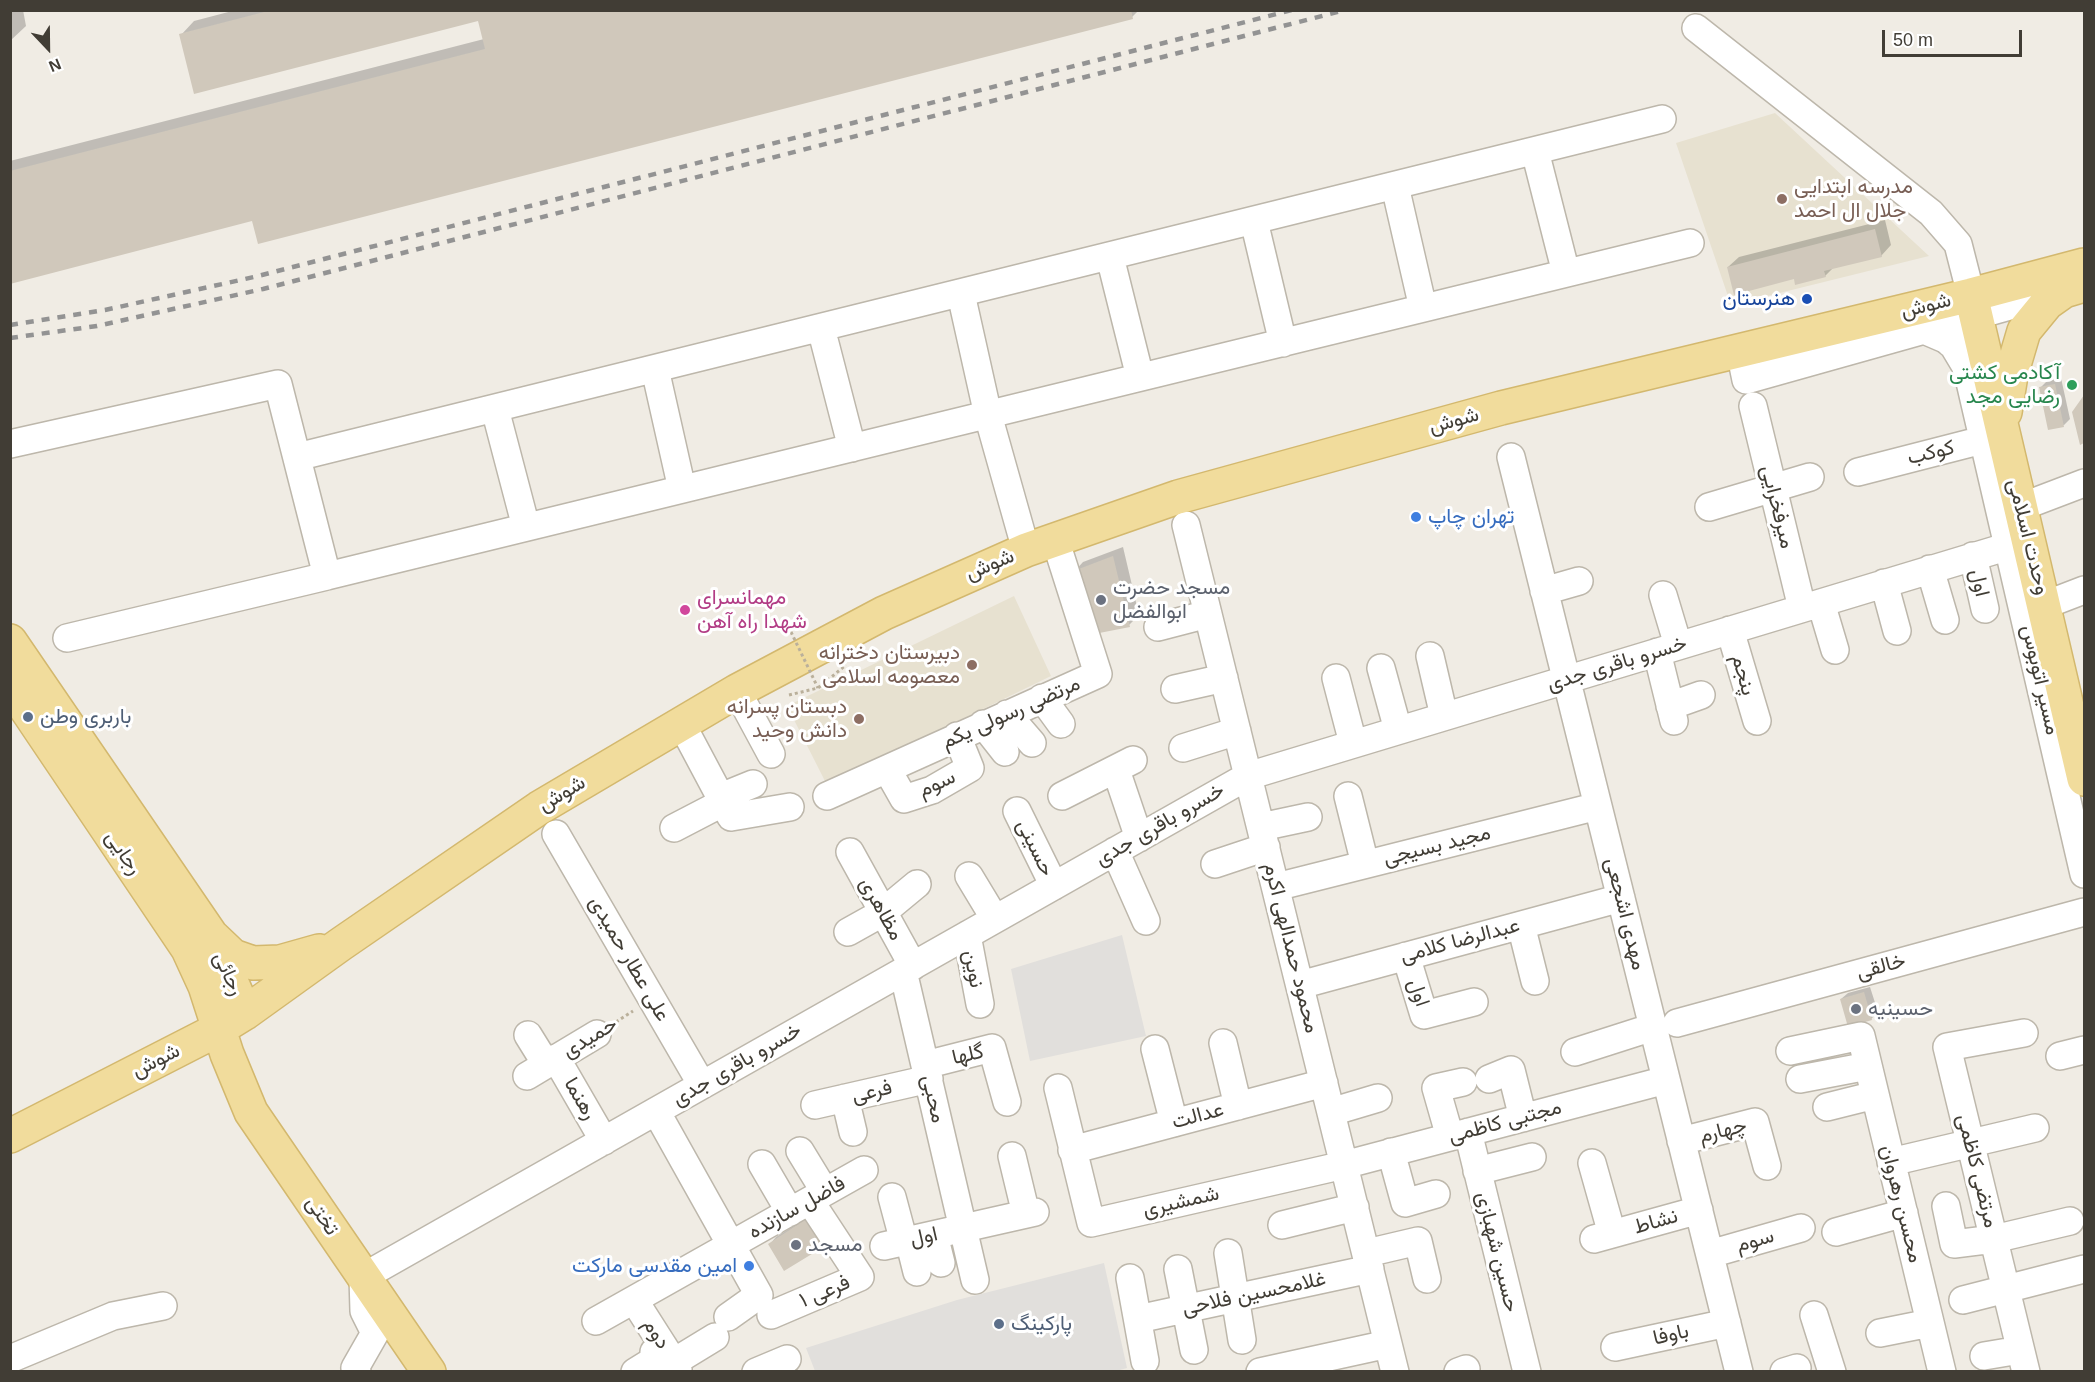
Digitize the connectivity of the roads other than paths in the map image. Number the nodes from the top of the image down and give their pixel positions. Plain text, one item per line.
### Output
1 (1696, 28) dead end
2 (1662, 119) dead end
3 (1535, 151) junction
4 (1395, 186) junction
5 (1254, 221) junction
6 (1690, 243) dead end
7 (1110, 257) junction
8 (2085, 265) edge
9 (1566, 273) junction
10 (2074, 288) edge
11 (961, 294) junction
12 (1974, 305) junction
13 (1423, 308) junction
14 (821, 328) junction
15 (1924, 330) junction
16 (1283, 342) junction
17 (1950, 343) junction
18 (1743, 365) junction
19 (655, 369) junction
20 (1140, 378) junction
21 (1753, 406) dead end
22 (495, 409) junction
23 (988, 415) junction
24 (1994, 437) junction
25 (10, 444) edge
26 (852, 448) junction
27 (297, 457) junction
28 (1511, 457) dead end
29 (1858, 472) dead end
30 (1810, 477) dead end
31 (2085, 483) edge
32 (1773, 488) junction
33 (682, 489) junction
34 (1709, 507) dead end
35 (2021, 507) junction
36 (1186, 525) dead end
37 (526, 527) junction
38 (2019, 543) junction
39 (1040, 544) junction
40 (1973, 556) junction
41 (1930, 569) junction
42 (327, 576) junction
43 (1580, 581) dead end
44 (1884, 583) junction
45 (2085, 590) edge
46 (1544, 591) junction
47 (1664, 595) dead end
48 (1811, 605) junction
49 (2045, 605) junction
50 (1985, 609) dead end
51 (1208, 614) junction
52 (1945, 620) dead end
53 (1158, 627) dead end
54 (1730, 630) junction
55 (1897, 631) dead end
56 (67, 638) dead end
57 (10, 641) edge
58 (1668, 649) junction
59 (1835, 650) dead end
60 (1430, 656) dead end
61 (1381, 668) dead end
62 (1224, 678) junction
63 (1336, 678) dead end
64 (1566, 680) junction
65 (10, 685) edge
66 (1174, 689) dead end
67 (737, 691) junction
68 (1701, 695) dead end
69 (1042, 698) junction
70 (1444, 716) junction
71 (995, 719) junction
72 (1757, 721) dead end
73 (681, 723) junction
74 (1061, 724) dead end
75 (1398, 730) junction
76 (1237, 731) junction
77 (957, 736) junction
78 (1032, 743) dead end
79 (1353, 743) junction
80 (1183, 748) dead end
81 (1005, 752) dead end
82 (771, 754) dead end
83 (887, 769) junction
84 (1248, 776) junction
85 (2085, 779) edge
86 (753, 784) dead end
87 (827, 796) dead end
88 (1062, 796) dead end
89 (1348, 796) dead end
90 (726, 806) junction
91 (1598, 806) junction
92 (790, 807) dead end
93 (1017, 811) dead end
94 (1308, 817) dead end
95 (675, 828) dead end
96 (556, 834) dead end
97 (1138, 837) junction
98 (1263, 837) junction
99 (1115, 851) junction
100 (850, 852) dead end
101 (1215, 864) dead end
102 (1365, 864) junction
103 (2085, 874) edge
104 (969, 876) dead end
105 (917, 884) dead end
106 (1054, 886) junction
107 (1276, 887) junction
108 (1621, 898) junction
109 (2085, 912) edge
110 (882, 913) junction
111 (994, 919) junction
112 (1146, 921) dead end
113 (1521, 925) junction
114 (848, 932) dead end
115 (211, 935) junction
116 (967, 935) junction
117 (341, 944) junction
118 (1406, 956) junction
119 (908, 968) junction
120 (216, 978) junction
121 (1535, 981) dead end
122 (1300, 985) junction
123 (1474, 1002) dead end
124 (980, 1004) dead end
125 (1665, 1025) junction
126 (230, 1032) junction
127 (2024, 1033) dead end
128 (597, 1034) road end
129 (528, 1035) dead end
130 (1223, 1043) dead end
131 (1155, 1049) dead end
132 (1790, 1051) dead end
133 (1575, 1052) dead end
134 (543, 1066) junction
135 (1868, 1066) junction
136 (927, 1072) junction
137 (1800, 1079) dead end
138 (1666, 1080) junction
139 (1324, 1083) junction
140 (702, 1085) junction
141 (1058, 1088) dead end
142 (1875, 1095) junction
143 (845, 1098) junction
144 (1378, 1098) dead end
145 (1007, 1102) dead end
146 (815, 1105) dead end
147 (1238, 1106) junction
148 (1827, 1107) dead end
149 (656, 1111) junction
150 (1331, 1112) junction
151 (1523, 1118) junction
152 (1174, 1123) junction
153 (2035, 1128) dead end
154 (853, 1132) dead end
155 (1459, 1135) junction
156 (10, 1136) edge
157 (604, 1141) junction
158 (1681, 1141) junction
159 (1971, 1145) junction
160 (800, 1150) dead end
161 (1072, 1150) junction
162 (1391, 1152) junction
163 (1012, 1156) dead end
164 (1532, 1157) dead end
165 (1891, 1162) junction
166 (1592, 1163) dead end
167 (762, 1164) dead end
168 (1344, 1165) junction
169 (1767, 1166) dead end
170 (864, 1170) dead end
171 (1478, 1171) junction
172 (1436, 1194) dead end
173 (892, 1197) dead end
174 (808, 1202) junction
175 (1946, 1206) dead end
176 (1355, 1207) junction
177 (1699, 1210) junction
178 (1904, 1213) junction
179 (2070, 1221) dead end
180 (1282, 1225) dead end
181 (964, 1228) junction
182 (1801, 1228) dead end
183 (1836, 1232) dead end
184 (1994, 1239) junction
185 (908, 1241) junction
186 (730, 1246) junction
187 (1228, 1253) dead end
188 (1710, 1254) junction
189 (1369, 1261) junction
190 (929, 1268) dead end
191 (1178, 1269) dead end
192 (2085, 1269) edge
193 (363, 1277) junction
194 (1130, 1278) dead end
195 (975, 1280) dead end
196 (1427, 1280) dead end
197 (2006, 1289) junction
198 (1234, 1298) junction
199 (634, 1300) junction
200 (1964, 1300) dead end
201 (163, 1306) dead end
202 (1185, 1309) junction
203 (771, 1315) dead end
204 (1814, 1315) dead end
205 (1138, 1319) junction
206 (596, 1321) dead end
207 (1727, 1323) junction
208 (1930, 1323) junction
209 (1880, 1332) dead end
210 (1242, 1340) dead end
211 (1388, 1344) junction
212 (1616, 1347) dead end
213 (1194, 1350) dead end
214 (1984, 1356) dead end
215 (10, 1359) edge
216 (672, 1359) junction
217 (787, 1359) dead end
218 (1145, 1360) dead end
219 (2023, 1361) edge
220 (357, 1371) edge
221 (429, 1371) edge
222 (635, 1371) edge
223 (756, 1371) edge
224 (1260, 1371) edge
225 (1395, 1371) edge
226 (1527, 1371) edge
227 (1739, 1371) edge
228 (1832, 1371) edge
229 (1939, 1371) edge

1 - 12 street
2 - 3 street
3 - 4 street
3 - 9 street
4 - 5 street
4 - 13 street
5 - 7 street
5 - 16 street
6 - 9 street
7 - 11 street
7 - 20 street
8 - 12 main road, شوش
9 - 13 street
10 - 12 street
10 - 24 main road
11 - 14 street
11 - 23 street
12 - 15 street
12 - 17 street
12 - 18 main road, شوش
12 - 24 main road, وحدت اسلامی
13 - 16 street
14 - 19 street
14 - 26 street
15 - 17 street
15 - 18 street
16 - 20 street
17 - 24 street, مسیر اتوبوس
18 - 39 main road, شوش
19 - 22 street
19 - 33 street
20 - 23 street
21 - 32 street, میرفخرایی
22 - 27 street
22 - 37 street
23 - 26 street
23 - 39 street
24 - 29 street, کوکب
24 - 35 main road, وحدت اسلامی
24 - 38 street, مسیر اتوبوس
25 - 27 street
26 - 33 street
27 - 42 street
28 - 46 street, مهدی اشجعی
30 - 32 street
31 - 35 street
32 - 34 street
32 - 48 street, میرفخرایی
33 - 37 street
35 - 38 main road, وحدت اسلامی
36 - 51 street, محمود حمدالهی اکرم
37 - 42 street
38 - 40 street, خسرو باقری جدی
38 - 49 main road, وحدت اسلامی
38 - 103 street, مسیر اتوبوس
39 - 67 main road, شوش
39 - 69 street, مرتضی رسولی یکم
40 - 41 street, خسرو باقری جدی
40 - 50 street, اول
41 - 44 street, خسرو باقری جدی
41 - 52 street
42 - 56 street
43 - 46 street
44 - 48 street, خسرو باقری جدی
44 - 55 street
45 - 49 street
46 - 64 street, مهدی اشجعی
47 - 58 street
48 - 54 street, خسرو باقری جدی
48 - 59 street
49 - 85 main road, وحدت اسلامی
51 - 53 street
51 - 62 street, محمود حمدالهی اکرم
54 - 58 street, خسرو باقری جدی
54 - 72 street, پنجم
57 - 115 main road, رجایی
58 - 64 street, خسرو باقری جدی
58 - 68 street
60 - 70 street
61 - 75 street
62 - 66 street
62 - 76 street, محمود حمدالهی اکرم
63 - 79 street
64 - 70 street, خسرو باقری جدی
64 - 91 street, مهدی اشجعی
65 - 120 main road, رجایی
67 - 73 main road, شوش
67 - 82 street
69 - 71 street, مرتضی رسولی یکم
69 - 74 street
70 - 75 street, خسرو باقری جدی
71 - 77 street, مرتضی رسولی یکم
71 - 78 street
71 - 81 street
73 - 90 street
73 - 117 main road, شوش
75 - 79 street, خسرو باقری جدی
76 - 80 street
76 - 84 street, محمود حمدالهی اکرم
77 - 83 street, مرتضی رسولی یکم
77 - 83 street, سوم
79 - 84 street, خسرو باقری جدی
83 - 87 street, مرتضی رسولی یکم
84 - 97 street, خسرو باقری جدی
84 - 98 street, محمود حمدالهی اکرم
86 - 90 street
88 - 97 street
89 - 102 street
90 - 92 street
90 - 95 street
91 - 102 street, مجید بسیجی
91 - 108 street, مهدی اشجعی
93 - 106 street, حسینی
94 - 98 street
96 - 140 street, علی عطار حمیدی
97 - 99 street, خسرو باقری جدی
98 - 101 street
98 - 107 street, محمود حمدالهی اکرم
99 - 106 street, خسرو باقری جدی
99 - 112 street
100 - 110 street, مظاهری
102 - 107 street, مجید بسیجی
104 - 111 street
105 - 110 street
106 - 111 street, خسرو باقری جدی
107 - 122 street, محمود حمدالهی اکرم
108 - 113 street, عبدالرضا کلامی
108 - 125 street, مهدی اشجعی
109 - 125 street, خالقی
110 - 114 street
110 - 119 street, مظاهری
111 - 116 street, خسرو باقری جدی
113 - 118 street, عبدالرضا کلامی
113 - 121 street
115 - 117 main road
115 - 120 main road, رجائی
116 - 119 street, خسرو باقری جدی
116 - 124 street, نوین
117 - 126 main road, شوش
118 - 122 street, عبدالرضا کلامی
118 - 123 street, اول
119 - 136 street, محبی
119 - 140 street, خسرو باقری جدی
120 - 126 main road, رجائی
122 - 139 street, محمود حمدالهی اکرم
125 - 133 street, خالقی
125 - 138 street, مهدی اشجعی
126 - 156 main road, شوش
126 - 193 main road, تختی
127 - 159 street, مرتضی کاظمی
128 - 134 street, حمیدی
129 - 134 street
130 - 147 street
131 - 152 street
132 - 135 street, محسن رهروان
134 - 157 street, رهنما
135 - 137 street
135 - 142 street, محسن رهروان
136 - 143 street, فرعی
136 - 145 street, گلها
136 - 181 street, محبی
138 - 151 street, مجتبی کاظمی
138 - 158 street, مهدی اشجعی
139 - 147 street, عدالت
139 - 150 street, محمود حمدالهی اکرم
140 - 149 street, خسرو باقری جدی
141 - 161 street
142 - 148 street
142 - 165 street, محسن رهروان
143 - 146 street, فرعی
143 - 154 street
144 - 150 street
147 - 152 street, عدالت
149 - 157 street, خسرو باقری جدی
149 - 186 street, فاضل سازنده
150 - 168 street, محمود حمدالهی اکرم
151 - 155 street, مجتبی کاظمی
151 - 155 street
152 - 161 street, عدالت
153 - 159 street
155 - 162 street, مجتبی کاظمی
155 - 171 street, حسین شهبازی
157 - 193 street, خسرو باقری جدی
158 - 169 street, چهارم
158 - 177 street, مهدی اشجعی
159 - 165 street
159 - 184 street, مرتضی کاظمی
160 - 174 street
161 - 168 street, شمشیری
162 - 168 street, مجتبی کاظمی
162 - 172 street
163 - 181 street
164 - 171 street
165 - 178 street, محسن رهروان
166 - 177 street, نشاط
167 - 174 street
168 - 176 street, محمود حمدالهی اکرم
170 - 174 street, فاضل سازنده
171 - 226 street, حسین شهبازی
173 - 185 street
174 - 186 street, فاضل سازنده
174 - 203 street, فرعی ۱
175 - 184 street
176 - 180 street
176 - 189 street, محمود حمدالهی اکرم
177 - 188 street, مهدی اشجعی
178 - 183 street
178 - 208 street, محسن رهروان
179 - 184 street
181 - 185 street, اول
181 - 195 street
182 - 188 street, سوم
184 - 197 street, مرتضی کاظمی
185 - 190 street
186 - 199 street, فاضل سازنده
186 - 216 street
187 - 198 street
188 - 207 street, مهدی اشجعی
189 - 196 street, غلامحسین فلاحی
189 - 198 street, غلامحسین فلاحی
189 - 211 street, محمود حمدالهی اکرم
191 - 202 street
192 - 197 street
193 - 220 street
193 - 221 main road, تختی
194 - 205 street
197 - 200 street
197 - 219 street, مرتضی کاظمی
198 - 202 street, غلامحسین فلاحی
198 - 210 street
199 - 206 street, فاضل سازنده
199 - 216 street, دوم
201 - 215 street
202 - 205 street, غلامحسین فلاحی
202 - 213 street
204 - 228 street
205 - 218 street
207 - 212 street, باوفا
207 - 227 street, مهدی اشجعی
208 - 209 street
208 - 229 street, محسن رهروان
211 - 224 street
211 - 225 street, محمود حمدالهی اکرم
214 - 219 street
216 - 222 street
217 - 223 street

